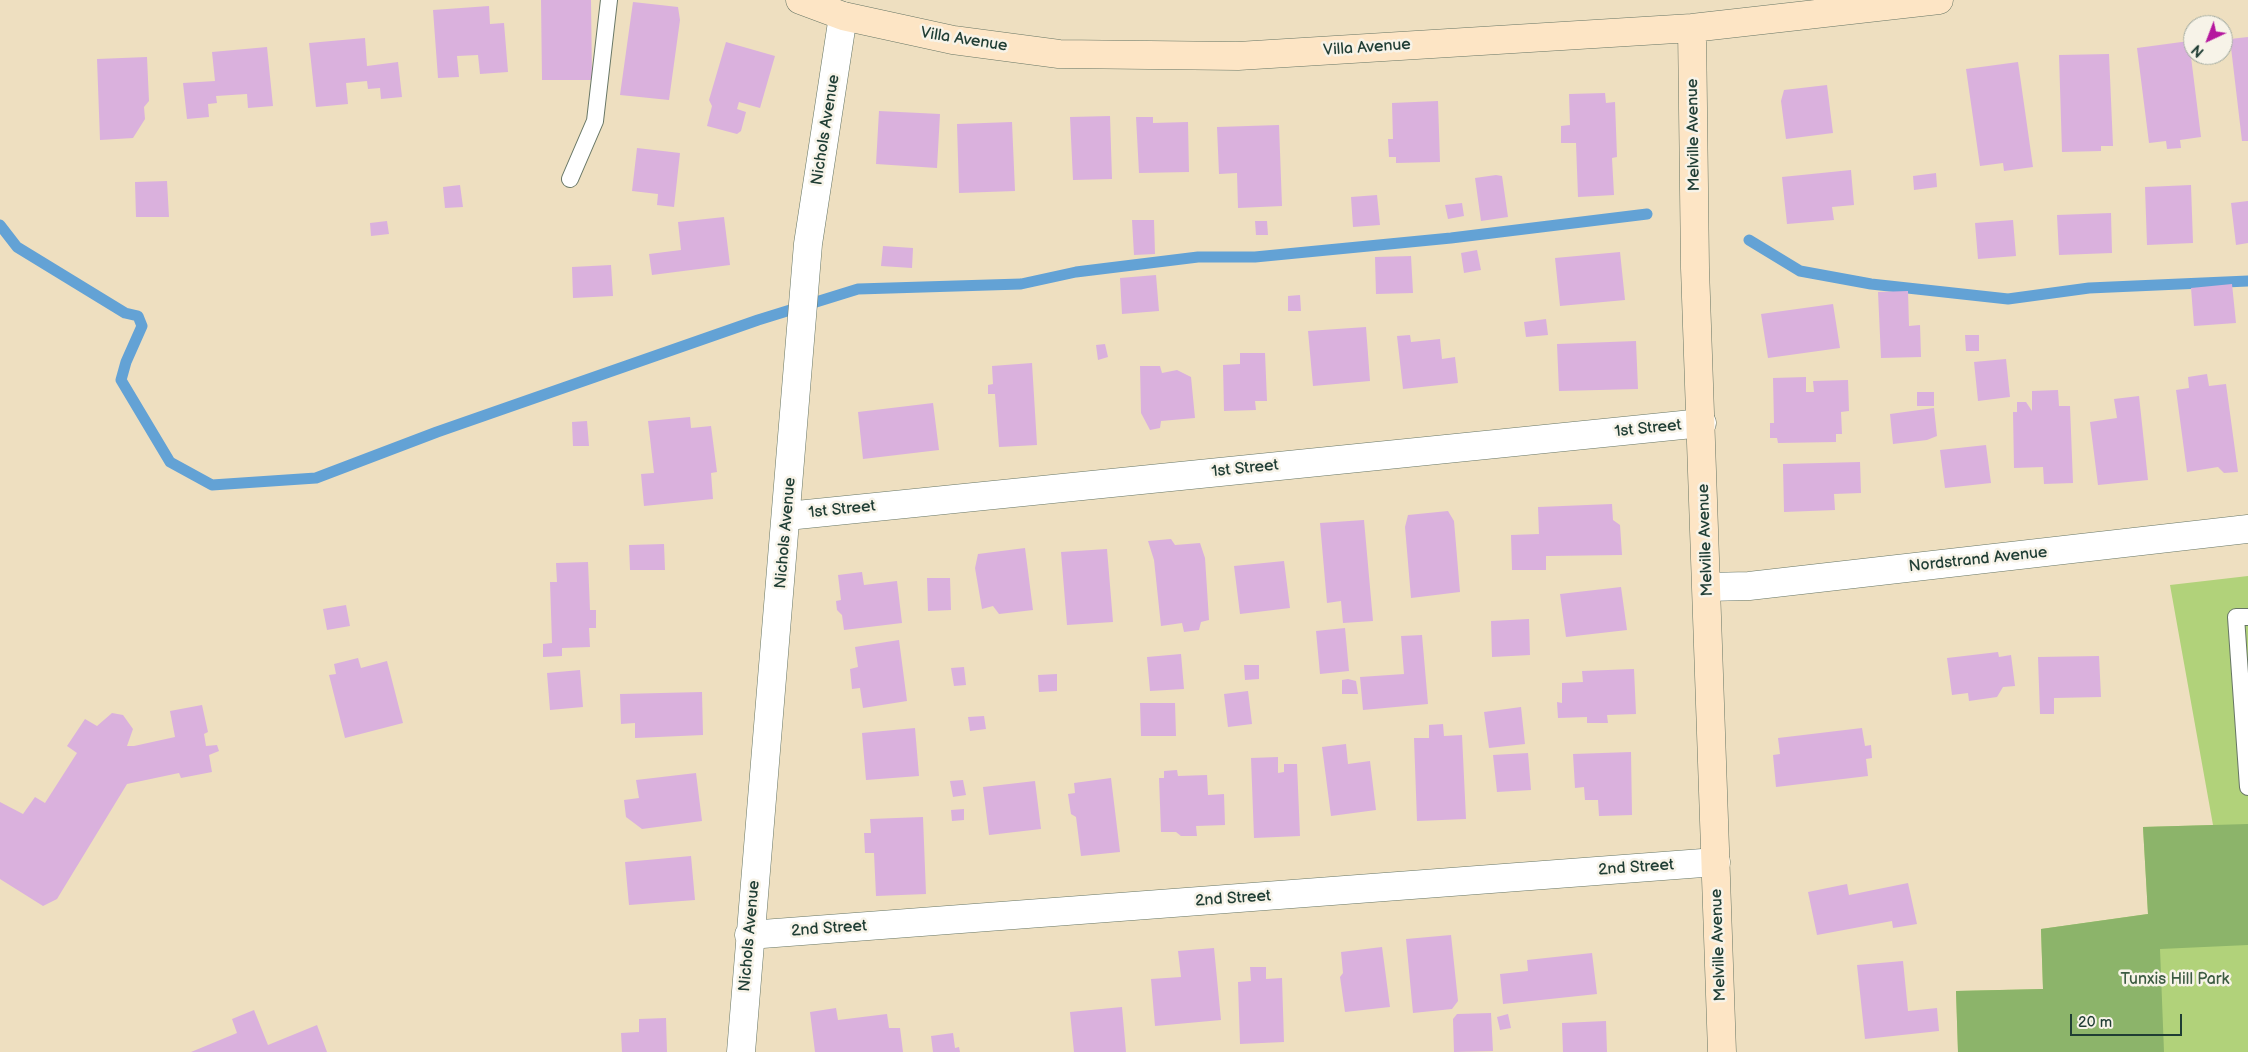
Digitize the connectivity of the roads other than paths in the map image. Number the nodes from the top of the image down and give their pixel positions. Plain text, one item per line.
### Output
1 (609, 0) edge
2 (1939, 0) edge
3 (821, 6) edge
4 (1692, 28) junction
5 (570, 179) dead end
6 (1702, 423) junction
7 (787, 516) junction
8 (2248, 529) edge
9 (1707, 587) junction
10 (2248, 617) edge
11 (2248, 787) edge
12 (1716, 862) junction
13 (750, 935) junction
14 (741, 1052) edge
15 (1722, 1052) edge

1 - 5 lane
2 - 4 main road, Villa Avenue
3 - 4 main road, Villa Avenue
3 - 7 street, Nichols Avenue
4 - 6 main road, Melville Avenue
6 - 7 street, 1st Street
6 - 9 main road, Melville Avenue
7 - 13 street, Nichols Avenue
8 - 9 street, Nordstrand Avenue
9 - 12 main road, Melville Avenue
10 - 11 lane
12 - 13 street, 2nd Street
12 - 15 main road, Melville Avenue
13 - 14 street, Nichols Avenue

